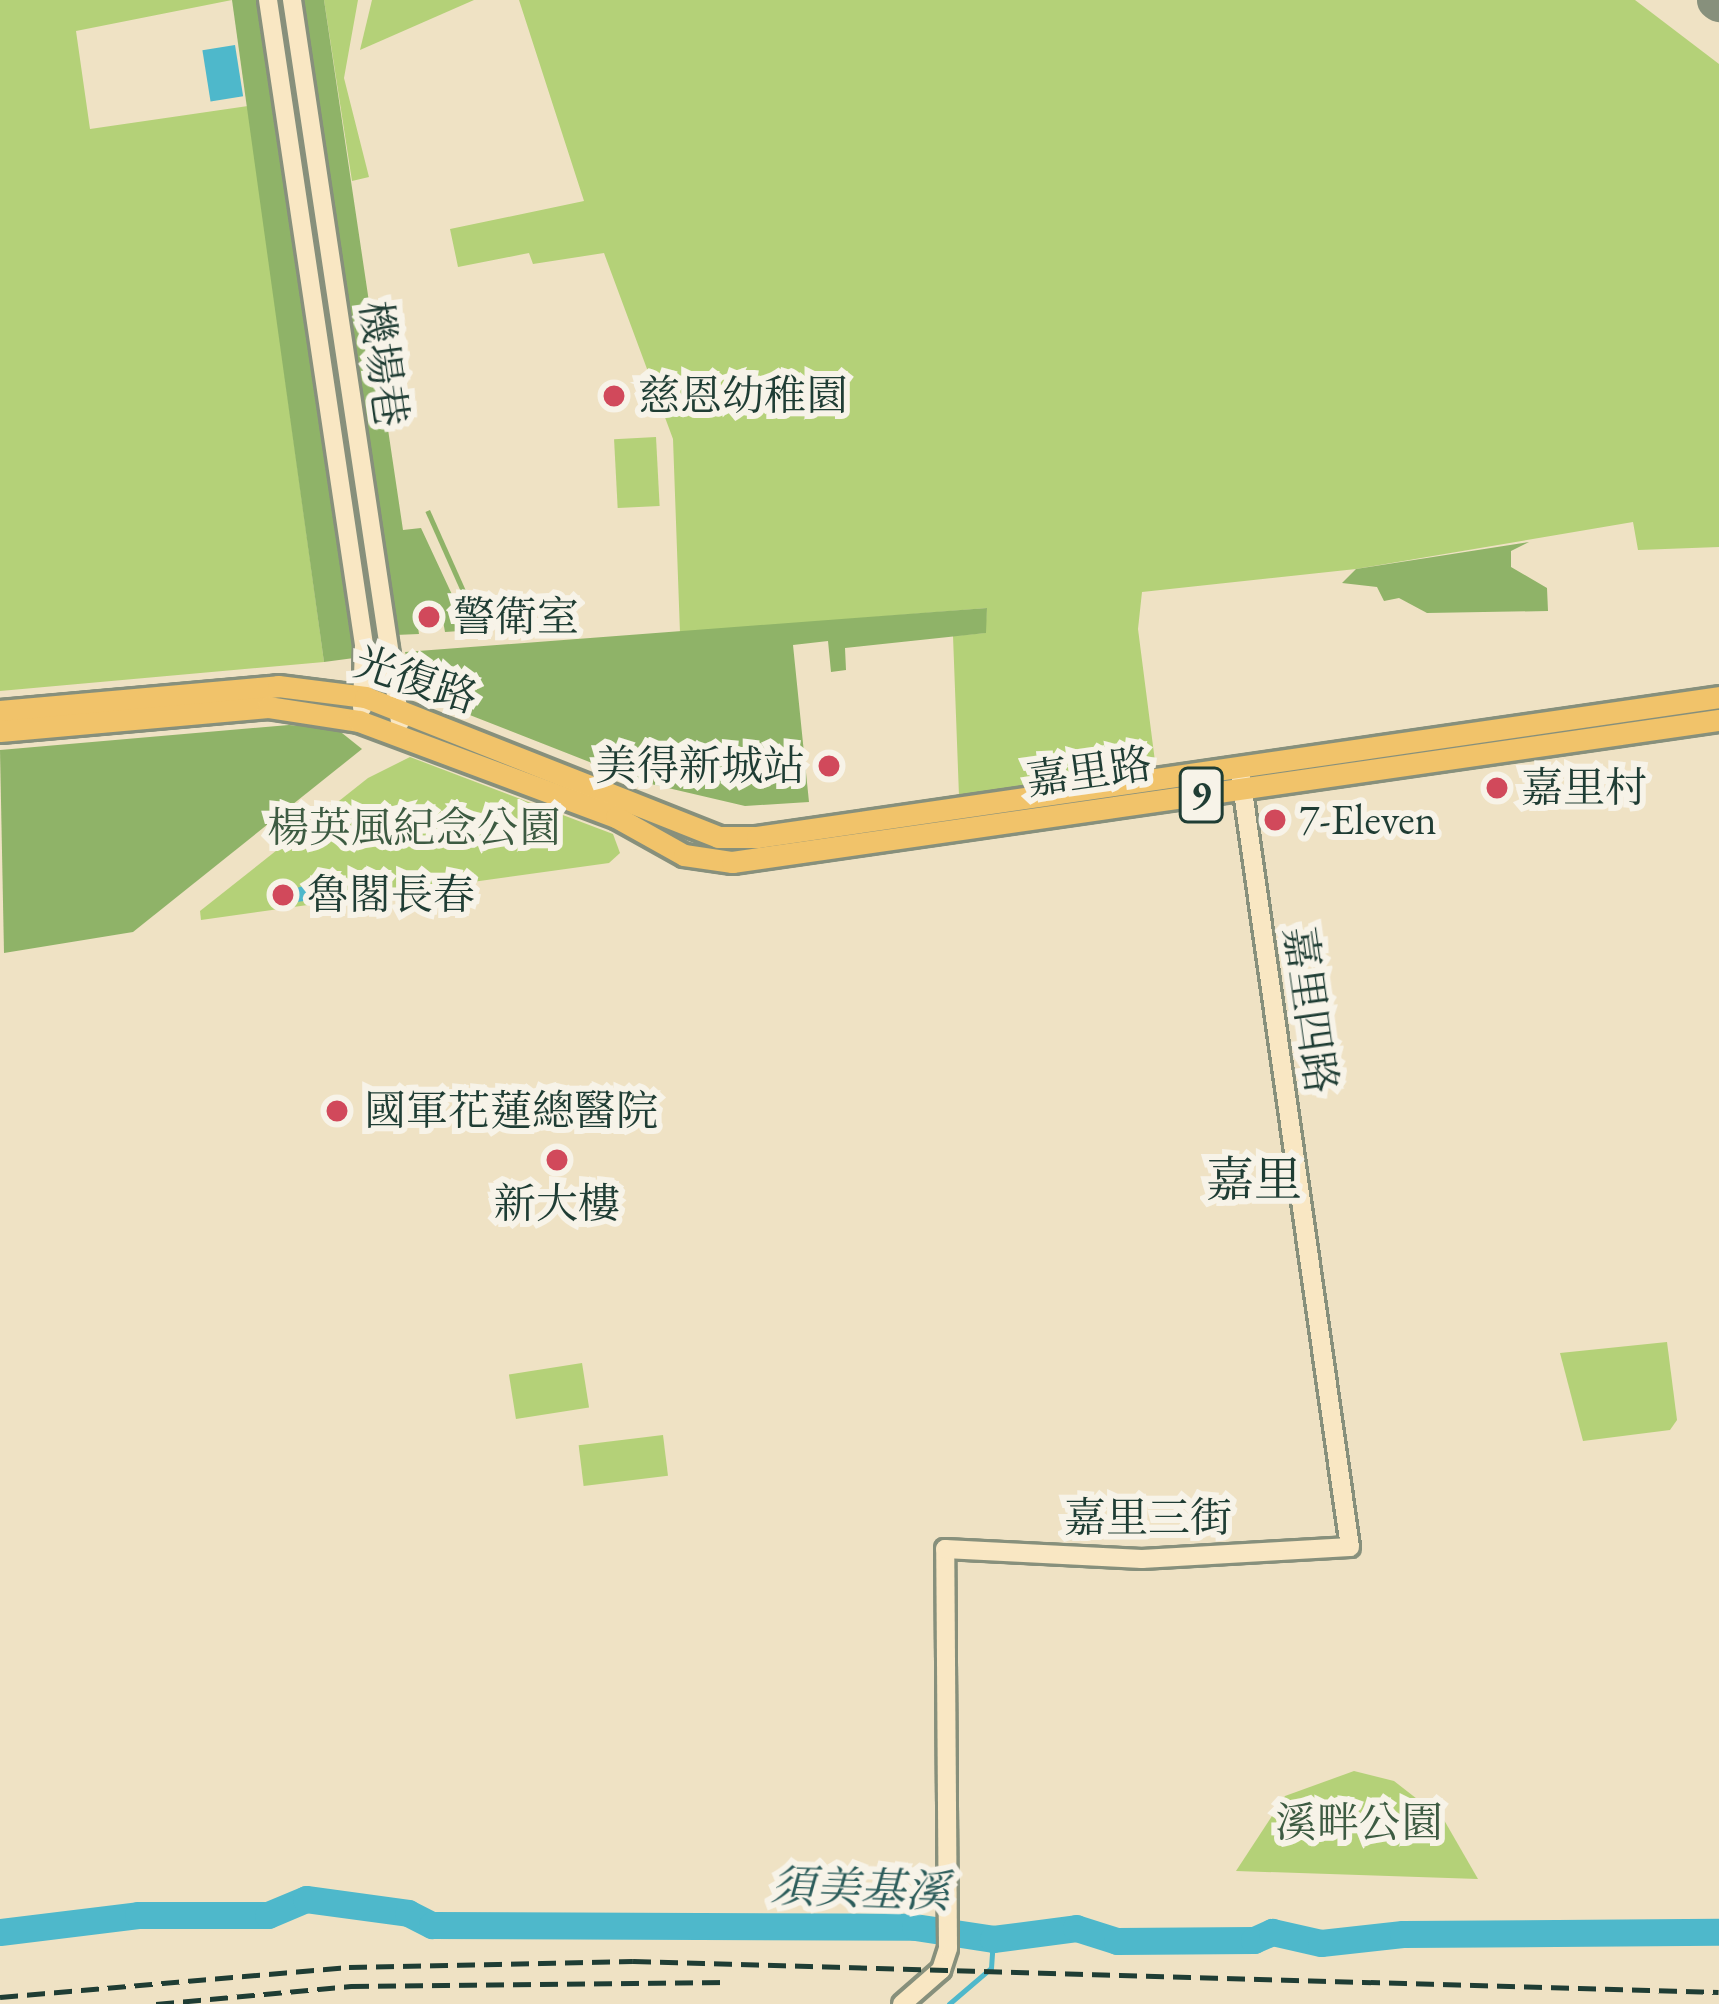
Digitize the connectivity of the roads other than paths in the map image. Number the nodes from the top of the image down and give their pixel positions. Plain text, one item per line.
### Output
1 (268, 0) edge
2 (292, 0) edge
3 (376, 563) junction
4 (353, 567) junction
5 (365, 697) junction
6 (1719, 697) edge
7 (396, 706) junction
8 (0, 711) edge
9 (1719, 720) edge
10 (358, 721) junction
11 (0, 731) edge
12 (404, 738) junction
13 (1241, 779) junction
14 (718, 837) joint
15 (684, 855) joint
16 (1350, 1547) joint
17 (902, 2004) edge

1 - 4 street, 機場巷
2 - 3 street, 機場巷
3 - 4 street
3 - 7 street, 機場巷
4 - 5 street, 機場巷
5 - 7 main road, 光復路 / 9
5 - 8 main road, 光復路 / 9
5 - 10 street, 機場巷
6 - 13 main road, 嘉里路 / 9
7 - 12 street, 機場巷
7 - 14 main road, 光復路 / 9
9 - 13 main road, 嘉里路 / 9
10 - 11 main road, 光復路 / 9
10 - 12 main road, 光復路 / 9
12 - 15 main road, 光復路 / 9
13 - 14 main road, 嘉里路 / 9
13 - 15 main road, 嘉里路 / 9
13 - 16 street, 嘉里四路
16 - 17 street, 嘉里三街

